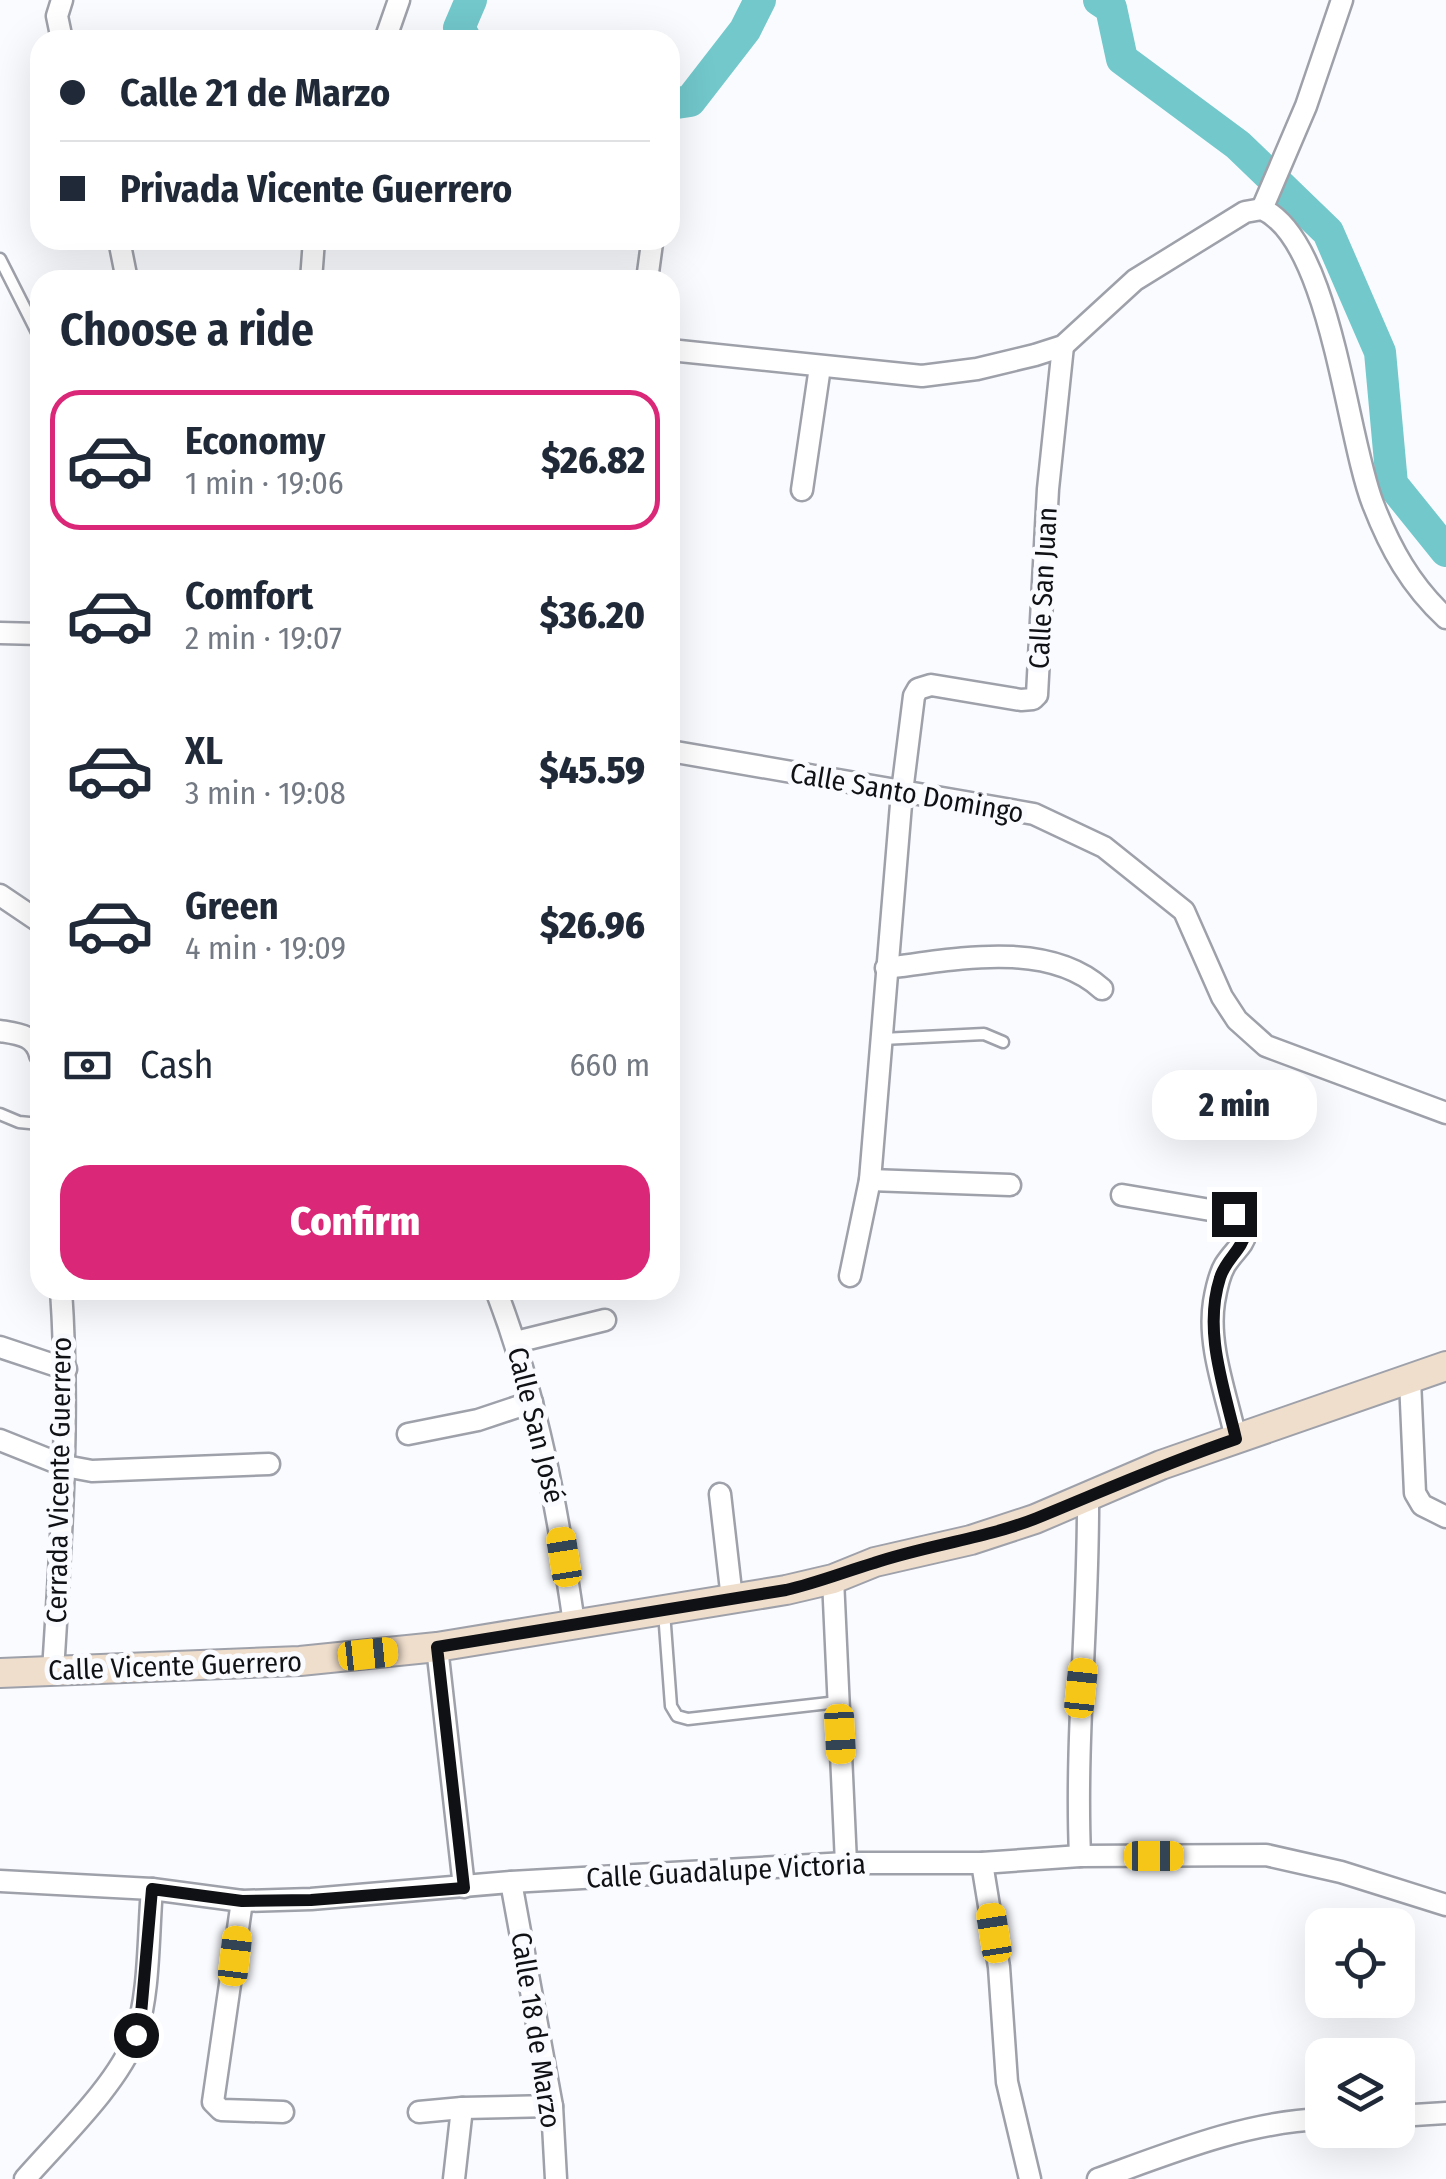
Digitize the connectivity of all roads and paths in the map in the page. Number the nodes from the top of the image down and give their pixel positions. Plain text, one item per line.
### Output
1 (62, 0) edge
2 (399, 0) edge
3 (1342, 0) edge
4 (60, 30) edge
5 (388, 30) edge
6 (1262, 209) junction
7 (0, 259) edge
8 (30, 318) edge
9 (1063, 346) junction
10 (680, 351) edge
11 (820, 367) junction
12 (802, 490) dead end
13 (1446, 618) edge
14 (0, 633) edge
15 (30, 634) edge
16 (680, 754) edge
17 (902, 792) junction
18 (0, 895) edge
19 (30, 915) edge
20 (886, 968) junction
21 (1102, 990) dead end
22 (0, 1031) edge
23 (30, 1039) edge
24 (882, 1039) junction
25 (1003, 1042) dead end
26 (0, 1114) edge
27 (1446, 1114) edge
28 (30, 1123) edge
29 (870, 1180) junction
30 (1010, 1185) dead end
31 (1122, 1195) dead end
32 (850, 1276) dead end
33 (61, 1300) edge
34 (500, 1300) edge
35 (605, 1320) dead end
36 (516, 1342) junction
37 (0, 1347) edge
38 (1446, 1366) edge
39 (66, 1369) junction
40 (1410, 1380) junction
41 (532, 1402) junction
42 (408, 1434) dead end
43 (1236, 1439) junction
44 (0, 1440) edge
45 (269, 1464) dead end
46 (65, 1466) junction
47 (720, 1494) dead end
48 (1088, 1495) junction
49 (1446, 1517) edge
50 (833, 1579) junction
51 (732, 1600) junction
52 (664, 1610) junction
53 (574, 1623) junction
54 (437, 1647) junction
55 (54, 1671) junction
56 (0, 1673) edge
57 (838, 1702) junction
58 (1080, 1856) junction
59 (846, 1863) junction
60 (982, 1863) junction
61 (0, 1881) edge
62 (510, 1882) junction
63 (464, 1888) junction
64 (152, 1889) junction
65 (242, 1901) junction
66 (1446, 1905) edge
67 (552, 2106) junction
68 (462, 2108) junction
69 (283, 2112) dead end
70 (420, 2112) dead end
71 (1446, 2113) edge
72 (1415, 2115) edge
73 (1305, 2120) edge
74 (25, 2179) edge
75 (454, 2179) edge
76 (556, 2179) edge
77 (1030, 2179) edge
78 (1098, 2179) edge

1 - 4 street
2 - 5 street
3 - 6 street
6 - 9 street
6 - 13 street
7 - 8 lane
9 - 11 street
9 - 17 street, Calle San Juan
10 - 11 street
11 - 12 street
14 - 15 street
16 - 17 street, Calle Santo Domingo
17 - 20 street, Calle San Juan
17 - 27 street, Calle Santo Domingo
18 - 19 street
20 - 21 street
20 - 24 street, Calle San Juan
22 - 23 street
24 - 25 lane
24 - 29 street, Calle San Juan
26 - 28 lane
29 - 30 street
29 - 32 street, Calle San Juan
31 - 43 street
33 - 39 street, Cerrada Vicente Guerrero
34 - 36 street, Calle San José
35 - 36 street
36 - 41 street, Calle San José
37 - 39 street
38 - 40 street, Calle Vicente Guerrero
39 - 46 street, Cerrada Vicente Guerrero
40 - 43 street, Calle Vicente Guerrero
40 - 49 street
41 - 42 street
41 - 53 street, Calle San José
43 - 48 street, Calle Vicente Guerrero
44 - 46 street
45 - 46 street
46 - 55 street, Cerrada Vicente Guerrero
47 - 51 street
48 - 50 street, Calle Vicente Guerrero
48 - 58 street
50 - 51 street, Calle Vicente Guerrero
50 - 57 street
51 - 52 street, Calle Vicente Guerrero
52 - 53 street, Calle Vicente Guerrero
52 - 57 lane
53 - 54 street, Calle Vicente Guerrero
54 - 55 street, Calle Vicente Guerrero
54 - 63 street
55 - 56 street, Calle Vicente Guerrero
57 - 59 street
58 - 60 street, Calle Guadalupe Victoria
58 - 66 street, Calle Guadalupe Victoria
59 - 60 street, Calle Guadalupe Victoria
59 - 62 street, Calle Guadalupe Victoria
60 - 77 street
61 - 64 street, Calle Guadalupe Victoria
62 - 63 street, Calle Guadalupe Victoria
62 - 67 street, Calle 18 de Marzo
63 - 65 street, Calle Guadalupe Victoria
64 - 65 street, Calle Guadalupe Victoria
64 - 74 street
65 - 69 street
67 - 68 street
67 - 76 street, Calle 18 de Marzo
68 - 70 street
68 - 75 street
71 - 72 street
73 - 78 street

